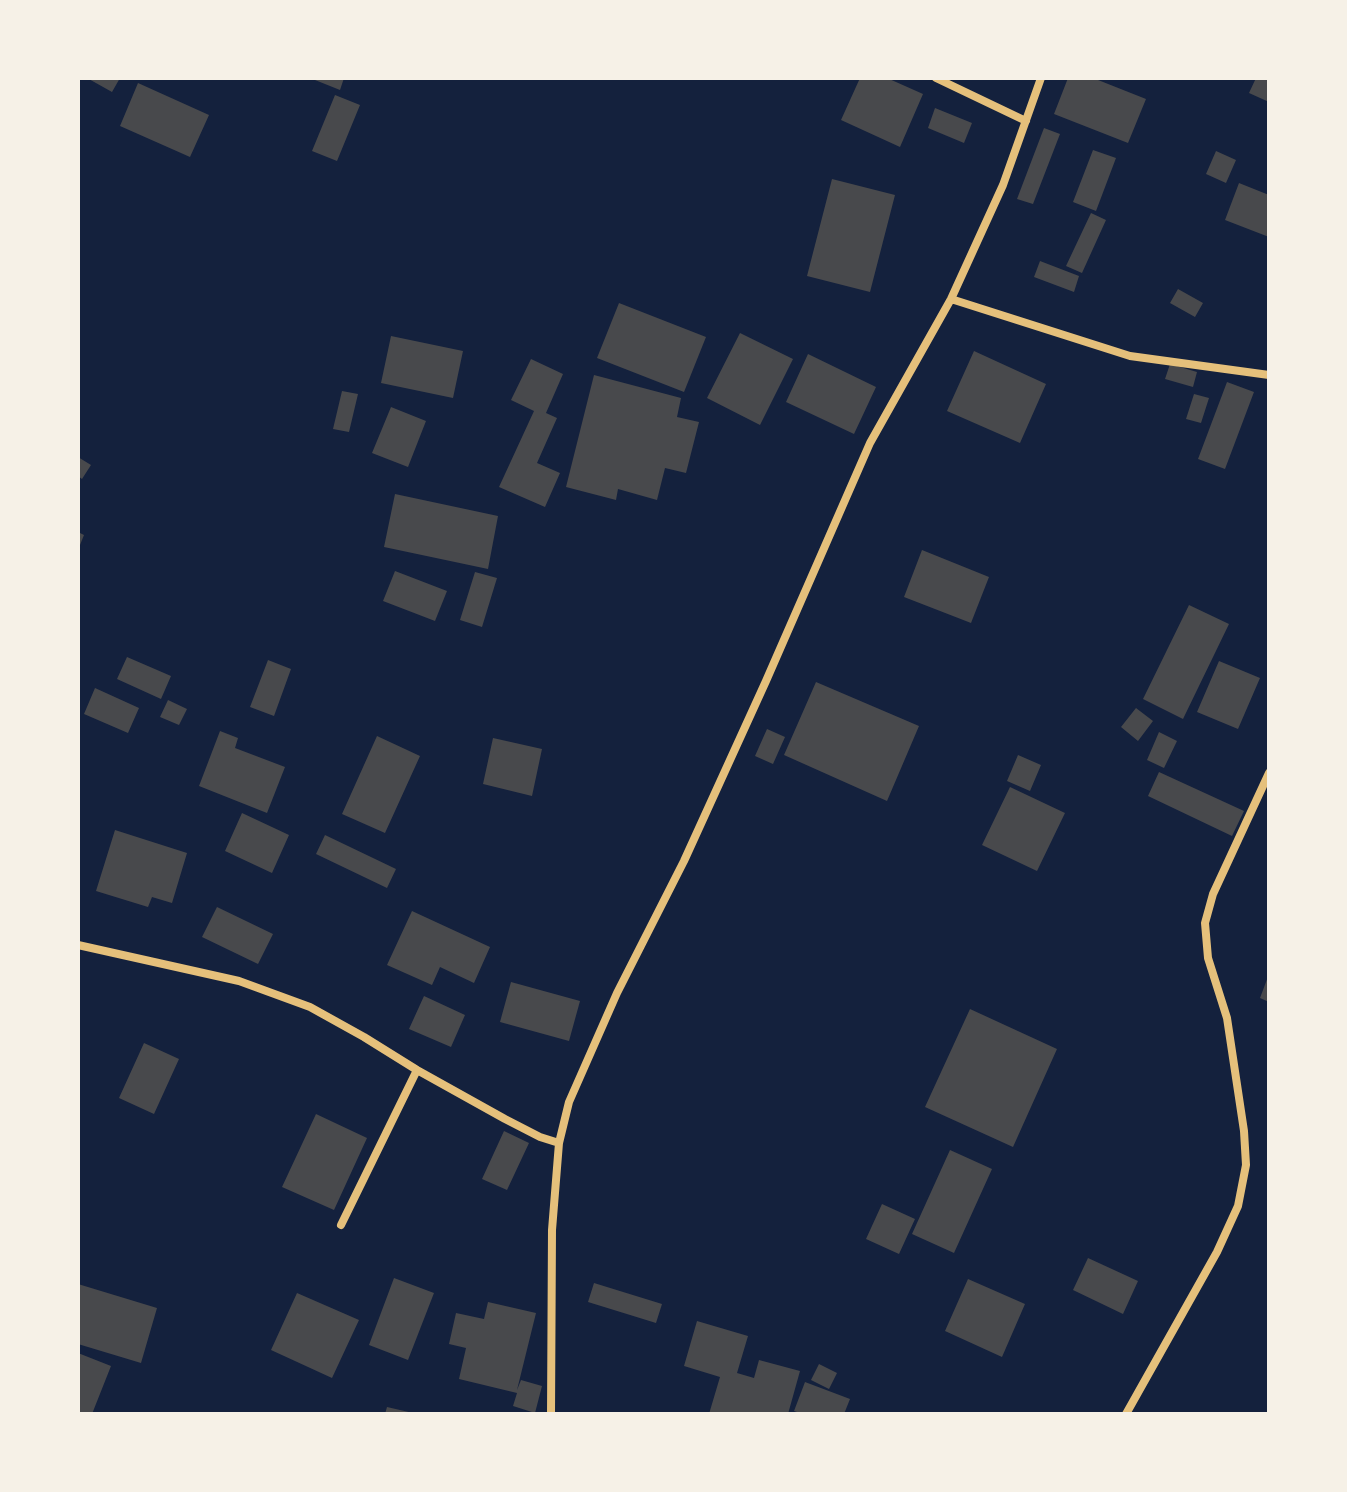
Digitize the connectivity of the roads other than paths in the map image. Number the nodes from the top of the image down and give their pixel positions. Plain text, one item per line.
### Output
1 (936, 78) edge
2 (1041, 78) edge
3 (1026, 121) junction
4 (951, 299) junction
5 (1269, 375) edge
6 (1269, 773) edge
7 (78, 945) edge
8 (417, 1070) junction
9 (559, 1143) junction
10 (341, 1225) dead end
11 (551, 1414) edge
12 (1126, 1414) edge

1 - 3 street
2 - 3 street
3 - 4 street
4 - 5 street
4 - 9 street
6 - 12 street
7 - 8 street
8 - 9 street
8 - 10 street
9 - 11 street

